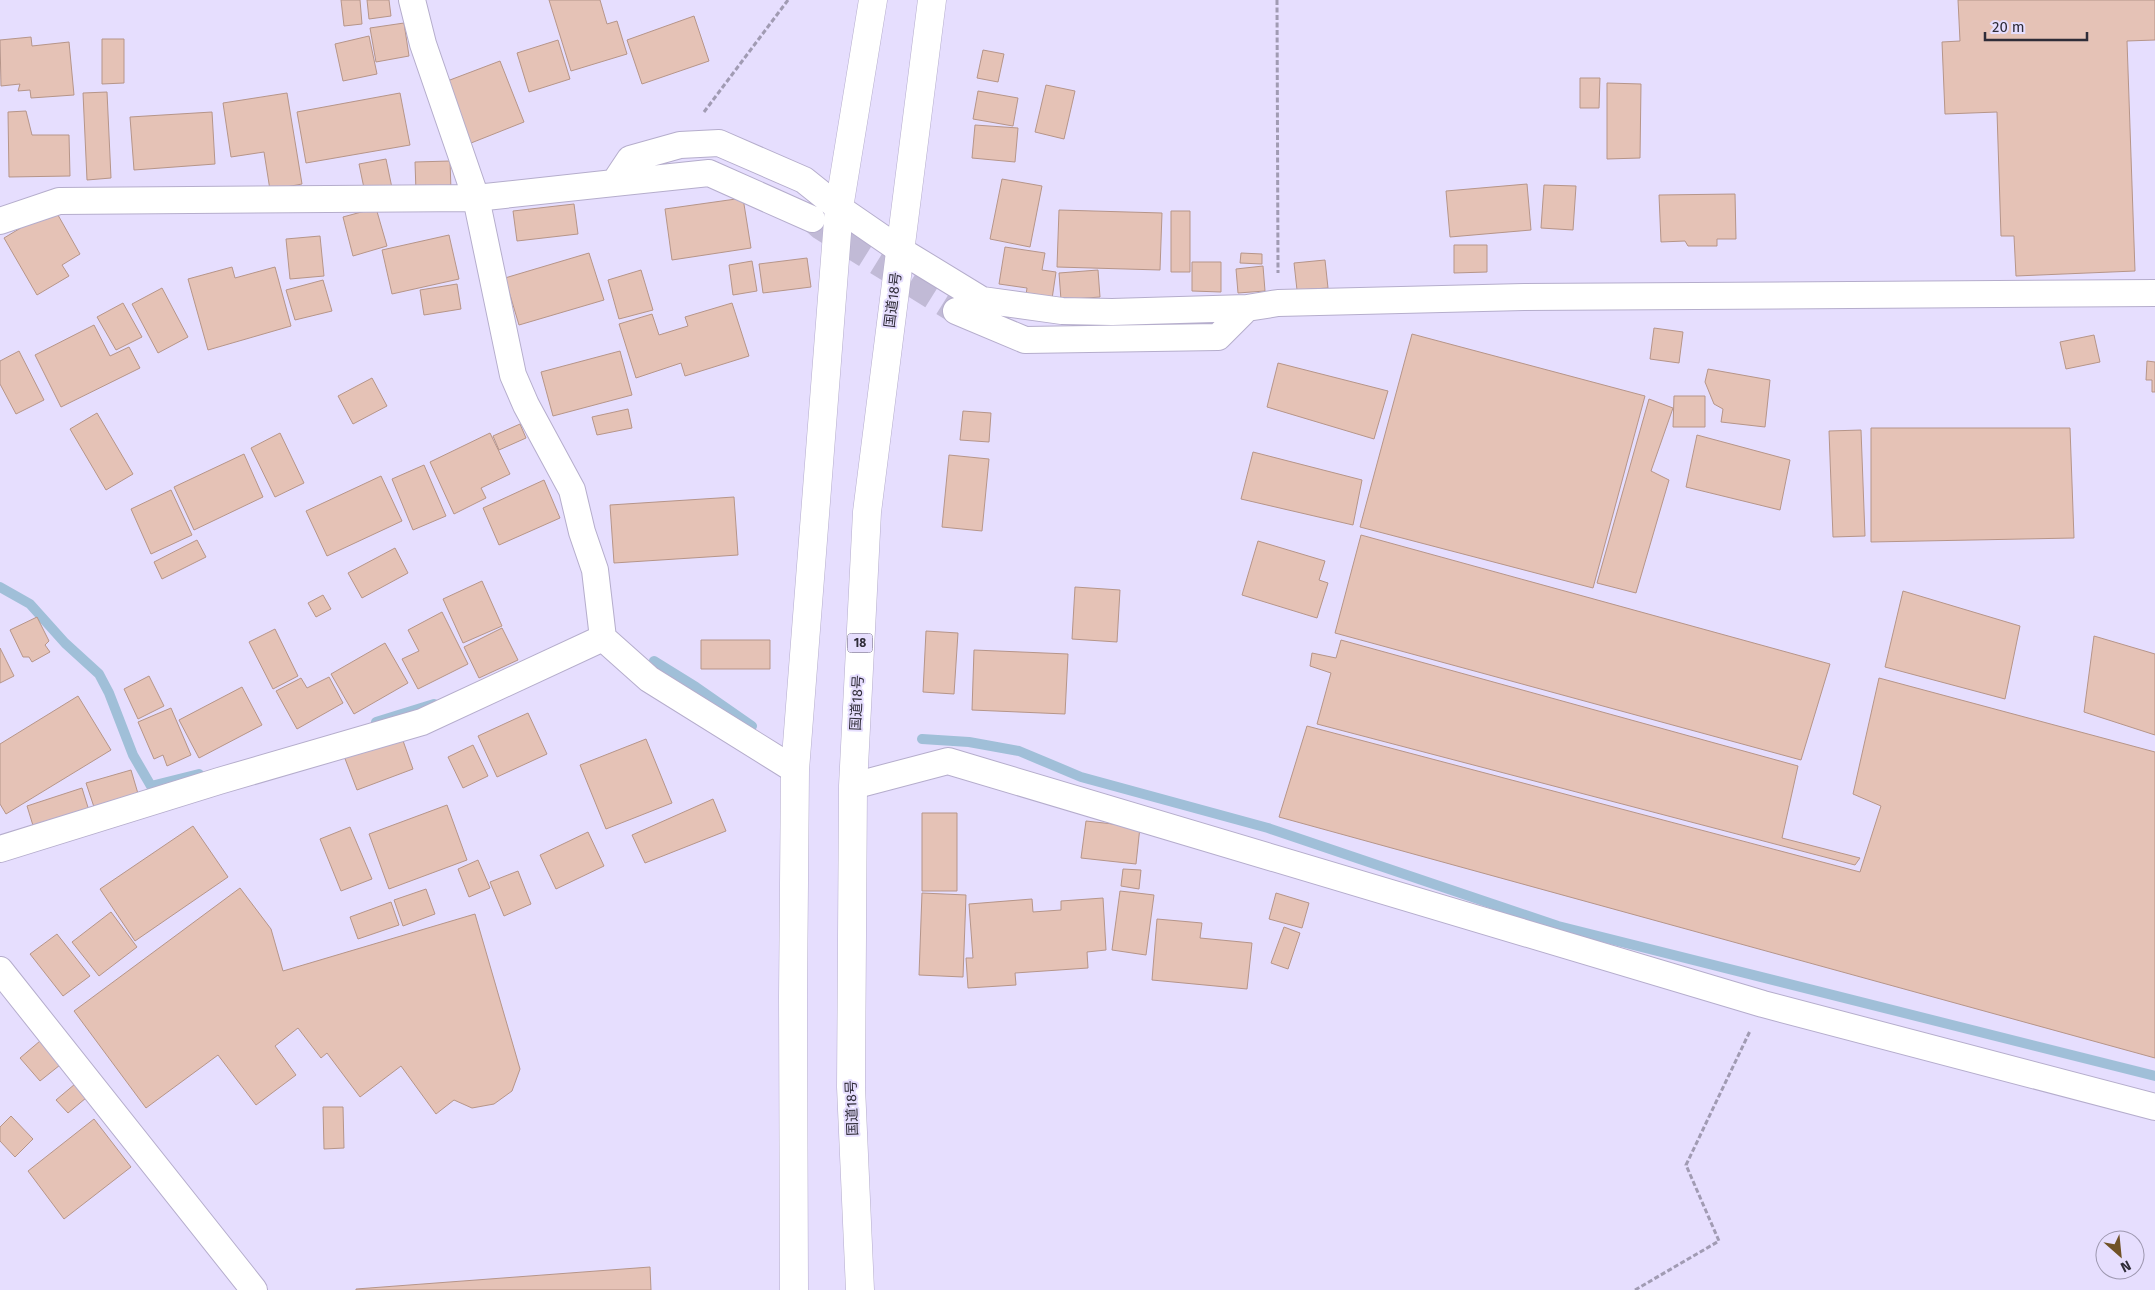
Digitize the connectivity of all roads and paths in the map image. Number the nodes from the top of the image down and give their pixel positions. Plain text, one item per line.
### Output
1 (412, 0) edge
2 (788, 0) edge
3 (873, 0) edge
4 (932, 0) edge
5 (1278, 0) edge
6 (680, 145) junction
7 (614, 183) junction
8 (476, 198) junction
9 (839, 208) junction
10 (812, 219) tunnel mouth
11 (0, 221) edge
12 (900, 250) junction
13 (2155, 293) edge
14 (1278, 303) junction
15 (1247, 308) junction
16 (956, 311) tunnel mouth
17 (603, 638) junction
18 (795, 770) junction
19 (853, 786) junction
20 (0, 849) edge
21 (0, 970) edge
22 (1763, 1004) junction
23 (2155, 1107) edge
24 (254, 1290) edge
25 (794, 1290) edge
26 (860, 1290) edge
27 (1635, 1290) edge

1 - 8 street
2 - 6 path
3 - 9 highway
4 - 12 highway, 国道18号 / 18
5 - 14 path
6 - 7 street
6 - 9 street
7 - 8 street
7 - 10 street
8 - 11 street
8 - 17 street
9 - 12 street
9 - 18 highway
12 - 15 street
12 - 19 highway, 国道18号 / 18
13 - 14 street
14 - 15 street
15 - 16 street
17 - 18 street
17 - 20 street
18 - 25 highway
19 - 22 street
19 - 26 highway, 国道18号 / 18
21 - 24 street
22 - 23 street
22 - 27 path

